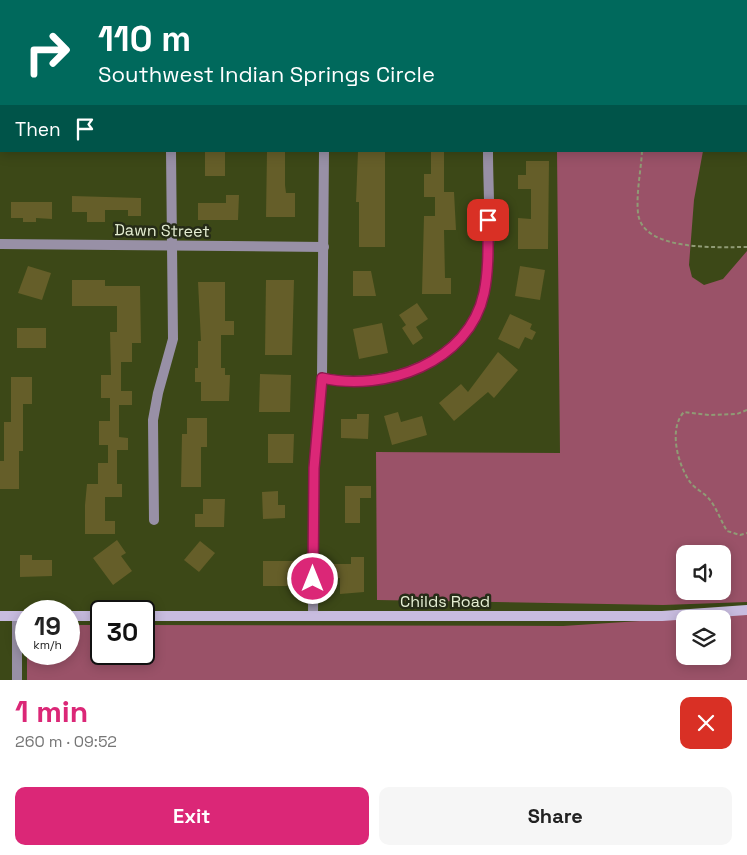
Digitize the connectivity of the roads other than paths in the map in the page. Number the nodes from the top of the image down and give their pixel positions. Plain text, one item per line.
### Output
1 (171, 152) edge
2 (324, 152) edge
3 (488, 152) edge
4 (0, 244) edge
5 (171, 245) junction
6 (324, 247) junction
7 (322, 378) junction
8 (154, 520) dead end
9 (747, 610) edge
10 (0, 616) edge
11 (15, 616) edge
12 (155, 616) edge
13 (313, 616) junction
14 (18, 665) edge
15 (17, 680) edge

1 - 5 street
2 - 6 street
3 - 7 street
4 - 5 street, Dawn Street
5 - 6 street, Dawn Street
5 - 8 street
6 - 7 street
7 - 13 street
9 - 13 street, Childs Road
10 - 11 street
12 - 13 street, Childs Road
14 - 15 street

